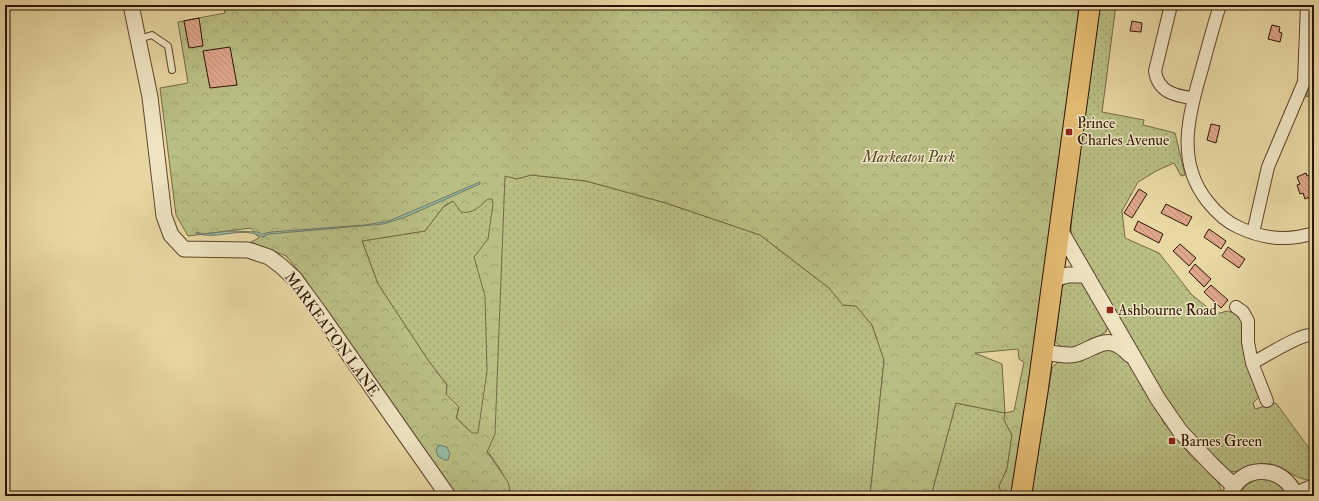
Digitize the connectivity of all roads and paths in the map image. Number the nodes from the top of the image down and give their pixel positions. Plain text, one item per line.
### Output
1 (131, 5) edge
2 (1090, 5) edge
3 (1171, 5) edge
4 (1220, 5) edge
5 (1307, 5) edge
6 (1310, 30) edge
7 (139, 39) junction
8 (172, 70) dead end
9 (1193, 98) junction
10 (1060, 230) junction
11 (1253, 233) junction
12 (1314, 234) edge
13 (1086, 275) junction
14 (1053, 279) junction
15 (1236, 307) dead end
16 (1314, 335) edge
17 (1043, 352) junction
18 (1136, 362) junction
19 (1252, 363) junction
20 (1267, 401) dead end
21 (1314, 486) edge
22 (1232, 491) edge
23 (1295, 495) edge
24 (448, 496) edge
25 (1021, 496) edge

1 - 7 street, MARKEATON LANE
2 - 10 highway
3 - 9 street
4 - 9 street
5 - 6 street
6 - 11 street
7 - 8 lane
7 - 24 street, MARKEATON LANE
9 - 11 street
10 - 13 street
10 - 14 highway
11 - 12 street
13 - 14 street
13 - 18 street
14 - 17 highway
15 - 19 street
16 - 19 street
17 - 18 street
17 - 25 highway
18 - 22 street
19 - 20 street
21 - 23 street
22 - 23 street

